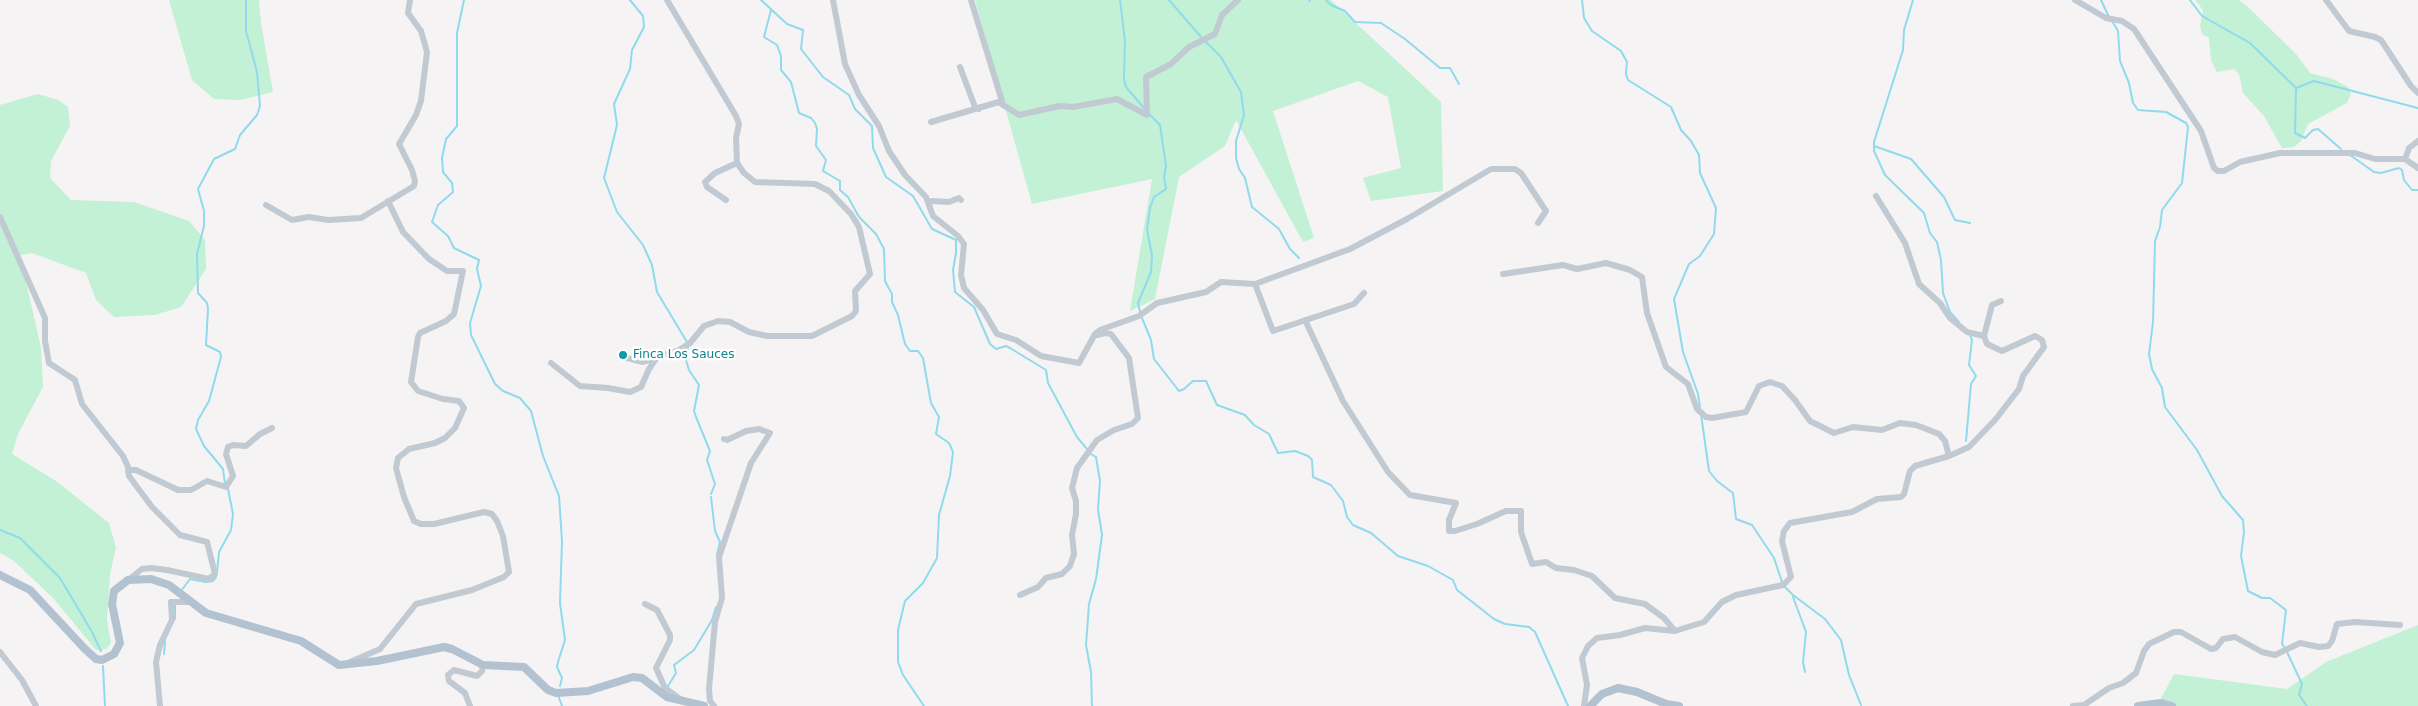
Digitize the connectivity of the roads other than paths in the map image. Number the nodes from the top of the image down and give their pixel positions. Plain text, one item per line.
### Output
1 (410, 0) edge
2 (668, 0) edge
3 (833, 0) edge
4 (971, 0) edge
5 (1238, 0) edge
6 (2075, 0) edge
7 (2326, 0) edge
8 (960, 68) dead end
9 (2418, 93) edge
10 (1000, 104) junction
11 (979, 109) junction
12 (932, 122) dead end
13 (2418, 141) edge
14 (2405, 159) junction
15 (737, 163) junction
16 (2418, 168) edge
17 (1876, 196) dead end
18 (726, 200) dead end
19 (961, 200) dead end
20 (388, 201) junction
21 (929, 203) junction
22 (266, 205) dead end
23 (0, 217) edge
24 (1538, 223) dead end
25 (1504, 274) dead end
26 (1255, 284) junction
27 (1364, 293) dead end
28 (2001, 301) dead end
29 (1305, 320) junction
30 (1984, 336) junction
31 (1094, 337) junction
32 (660, 355) junction
33 (627, 358) dead end
34 (551, 363) dead end
35 (272, 428) dead end
36 (724, 439) dead end
37 (1949, 456) junction
38 (129, 469) junction
39 (0, 575) edge
40 (128, 580) junction
41 (1020, 595) dead end
42 (190, 602) junction
43 (645, 604) dead end
44 (2400, 625) dead end
45 (1675, 631) junction
46 (0, 652) edge
47 (341, 665) junction
48 (483, 665) junction
49 (680, 700) junction
50 (36, 706) edge
51 (160, 706) edge
52 (470, 706) edge
53 (704, 706) edge
54 (714, 706) edge
55 (1584, 706) edge
56 (1590, 706) edge
57 (1679, 706) edge
58 (2073, 706) edge
59 (2138, 706) edge
60 (2172, 706) edge

1 - 20 street
2 - 15 street
3 - 21 street
4 - 10 street
5 - 10 street
6 - 14 street
7 - 9 street
8 - 11 street
10 - 11 street
11 - 12 street
13 - 14 street
14 - 16 street
15 - 18 street
15 - 32 street
17 - 30 street
19 - 21 street
20 - 22 street
20 - 47 street
21 - 31 street
23 - 38 street
24 - 26 street
25 - 37 street
26 - 29 street
26 - 31 street
27 - 29 street
28 - 30 street
29 - 45 street
30 - 37 street
31 - 41 street
32 - 33 street
32 - 34 street
35 - 38 street
36 - 54 street
37 - 45 street
38 - 40 street
39 - 40 main road
40 - 42 main road
42 - 47 main road
42 - 51 street
43 - 49 street
44 - 58 street
45 - 55 street
46 - 50 street
47 - 48 main road
48 - 49 main road
48 - 52 street
49 - 53 main road
56 - 57 main road
59 - 60 main road

